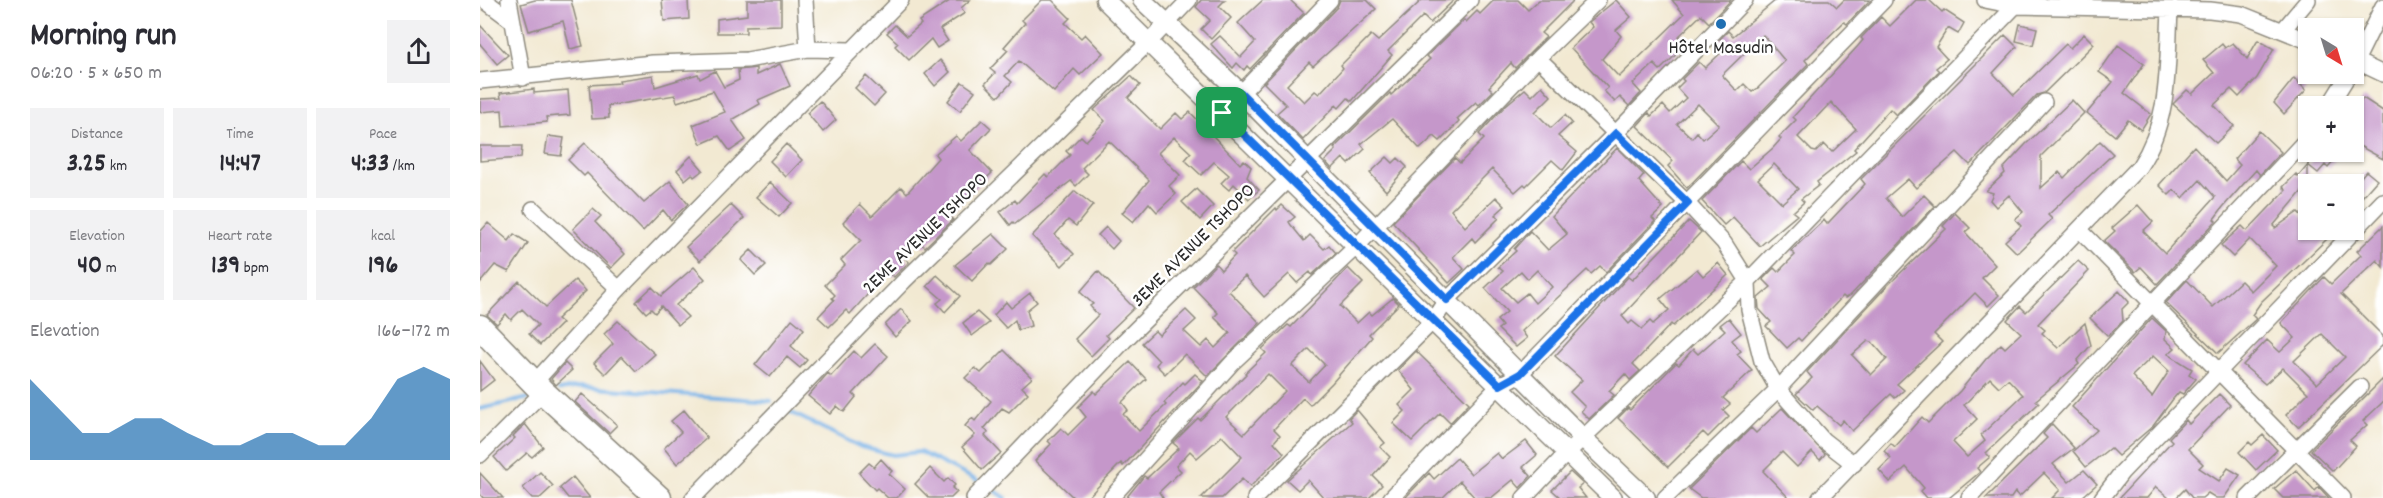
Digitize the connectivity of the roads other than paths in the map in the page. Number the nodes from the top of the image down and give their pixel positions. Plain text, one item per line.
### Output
1 (484, 0) edge
2 (509, 0) edge
3 (805, 0) edge
4 (902, 0) edge
5 (1105, 0) edge
6 (1142, 0) edge
7 (1189, 0) edge
8 (1330, 0) edge
9 (1470, 0) edge
10 (1597, 0) edge
11 (1744, 0) edge
12 (1884, 0) edge
13 (1985, 0) edge
14 (2308, 0) edge
15 (2018, 3) edge
16 (2383, 6) edge
17 (2170, 10) junction
18 (511, 20) junction
19 (1167, 24) junction
20 (2283, 30) junction
21 (2298, 37) edge
22 (1149, 43) junction
23 (2364, 43) edge
24 (808, 49) junction
25 (850, 50) junction
26 (1538, 58) junction
27 (2364, 68) edge
28 (2383, 74) edge
29 (523, 78) junction
30 (480, 81) edge
31 (1241, 93) junction
32 (2044, 102) dead end
33 (1222, 113) junction
34 (1616, 133) junction
35 (2298, 149) edge
36 (1306, 161) junction
37 (1289, 178) junction
38 (2383, 201) edge
39 (1688, 203) junction
40 (533, 209) dead end
41 (1374, 229) junction
42 (2080, 230) junction
43 (1357, 246) junction
44 (1748, 281) junction
45 (619, 289) junction
46 (1447, 300) junction
47 (2152, 305) junction
48 (1434, 320) junction
49 (480, 327) edge
50 (2219, 371) junction
51 (1520, 374) junction
52 (1500, 385) junction
53 (539, 387) junction
54 (2360, 387) dead end
55 (1778, 389) junction
56 (1583, 438) junction
57 (2296, 450) junction
58 (1566, 453) junction
59 (480, 454) edge
60 (1854, 464) junction
61 (659, 498) edge
62 (693, 498) edge
63 (974, 498) edge
64 (1111, 498) edge
65 (1255, 498) edge
66 (1391, 498) edge
67 (1524, 498) edge
68 (1613, 498) edge
69 (1646, 498) edge
70 (1665, 498) edge
71 (1820, 498) edge
72 (1969, 498) edge
73 (2102, 498) edge
74 (2248, 498) edge
75 (2343, 498) edge

1 - 18 street
2 - 18 street
3 - 24 street
4 - 25 street
5 - 22 street
6 - 19 street
7 - 19 street, 2EME AVENUE TSHOPO
8 - 31 street
9 - 36 street, 3EME AVENUE TSHOPO
10 - 26 street
11 - 34 street
12 - 39 street
13 - 15 street
14 - 20 street
15 - 17 street
15 - 44 street
16 - 23 street
17 - 20 street
17 - 42 street
18 - 29 street
19 - 22 street, 2EME AVENUE TSHOPO
19 - 31 street
20 - 21 street
22 - 33 street
22 - 62 street, 2EME AVENUE TSHOPO
24 - 25 street
24 - 29 street
25 - 45 street
26 - 34 street
26 - 41 street
27 - 28 street
29 - 30 street
31 - 33 street
31 - 36 street
32 - 55 street
33 - 37 street
34 - 39 street
34 - 46 street
35 - 47 street
36 - 37 street, 3EME AVENUE TSHOPO
36 - 41 street
37 - 43 street
37 - 63 street, 3EME AVENUE TSHOPO
38 - 50 street
39 - 44 street
39 - 51 street
40 - 45 street
41 - 43 street
41 - 46 street
42 - 47 street
42 - 60 street
43 - 48 street
43 - 64 street
44 - 55 street
44 - 56 street
45 - 53 street
46 - 48 street
46 - 51 street
47 - 50 street
47 - 72 street
48 - 52 street
48 - 65 street
49 - 53 highway
50 - 57 street
50 - 73 street
51 - 52 street
51 - 56 street
52 - 58 street
52 - 66 street
53 - 59 street
53 - 61 highway
54 - 57 street
55 - 60 street
55 - 70 street
56 - 58 street
56 - 69 street
57 - 74 street
57 - 75 street
58 - 67 street
58 - 68 street
60 - 71 street

